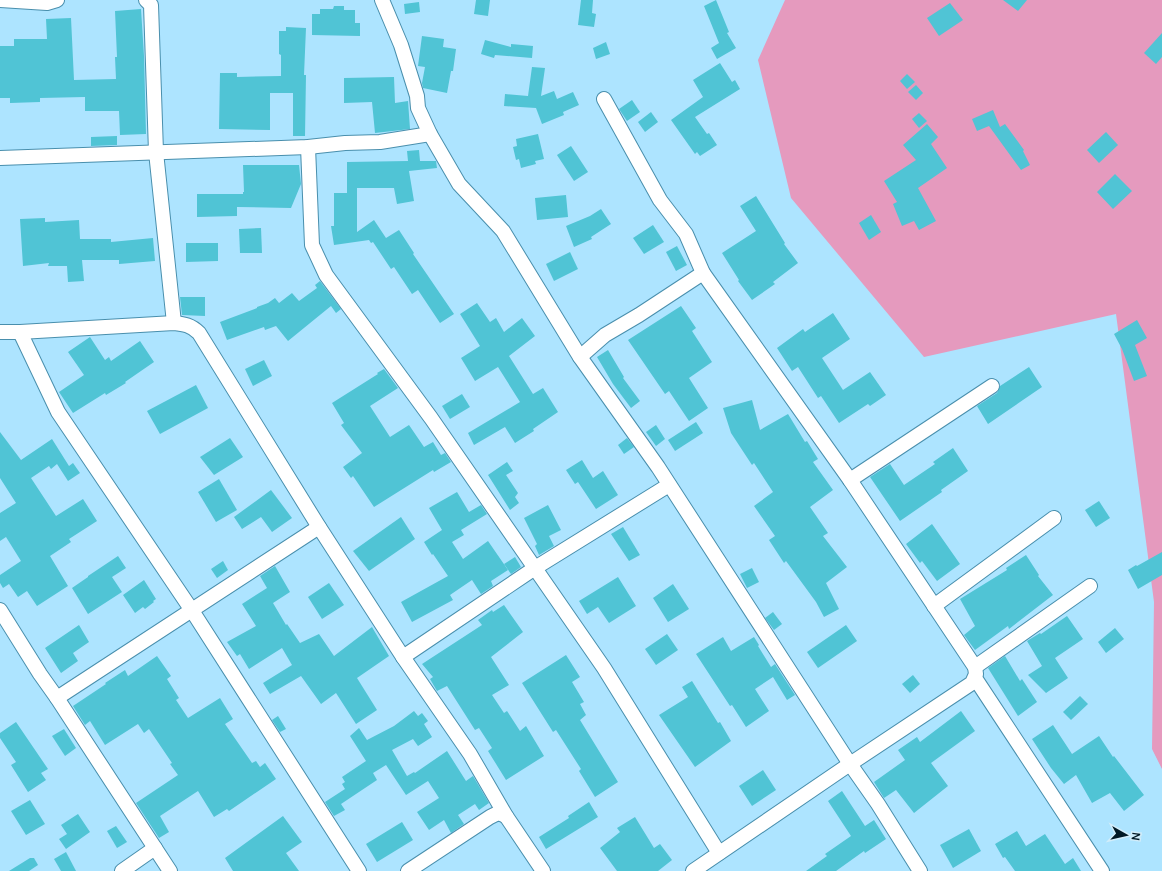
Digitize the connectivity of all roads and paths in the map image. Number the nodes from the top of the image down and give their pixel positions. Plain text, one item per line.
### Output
1 (0, 0) edge
2 (57, 0) edge
3 (146, 0) edge
4 (382, 0) edge
5 (604, 99) dead end
6 (430, 134) junction
7 (308, 147) junction
8 (156, 152) junction
9 (0, 158) edge
10 (703, 272) junction
11 (174, 323) junction
12 (0, 332) edge
13 (20, 332) junction
14 (580, 357) junction
15 (992, 386) dead end
16 (850, 480) junction
17 (669, 485) junction
18 (1054, 518) dead end
19 (319, 527) junction
20 (535, 568) junction
21 (1090, 586) dead end
22 (934, 606) junction
23 (0, 610) edge
24 (191, 610) junction
25 (403, 657) junction
26 (975, 673) junction
27 (57, 698) junction
28 (850, 764) junction
29 (506, 816) junction
30 (156, 848) junction
31 (719, 854) junction
32 (122, 871) edge
33 (170, 871) edge
34 (359, 871) edge
35 (408, 871) edge
36 (543, 871) edge
37 (693, 871) edge
38 (920, 871) edge
39 (1102, 871) edge

1 - 2 street
3 - 8 street
4 - 6 street
5 - 10 street
6 - 7 street
6 - 14 street
7 - 8 street
7 - 20 street
8 - 9 street
8 - 11 street
10 - 14 street
10 - 16 street
11 - 13 street
11 - 19 street
12 - 13 street
13 - 24 street
14 - 17 street
15 - 16 street
16 - 22 street
17 - 20 street
17 - 28 street
18 - 22 street
19 - 24 street
19 - 25 street
20 - 25 street
20 - 31 street
21 - 26 street
22 - 26 street
23 - 27 street
24 - 27 street
24 - 34 street
25 - 29 street
26 - 28 street
26 - 39 street
27 - 30 street
28 - 31 street
28 - 38 street
29 - 35 street
29 - 36 street
30 - 32 street
30 - 33 street
31 - 37 street

